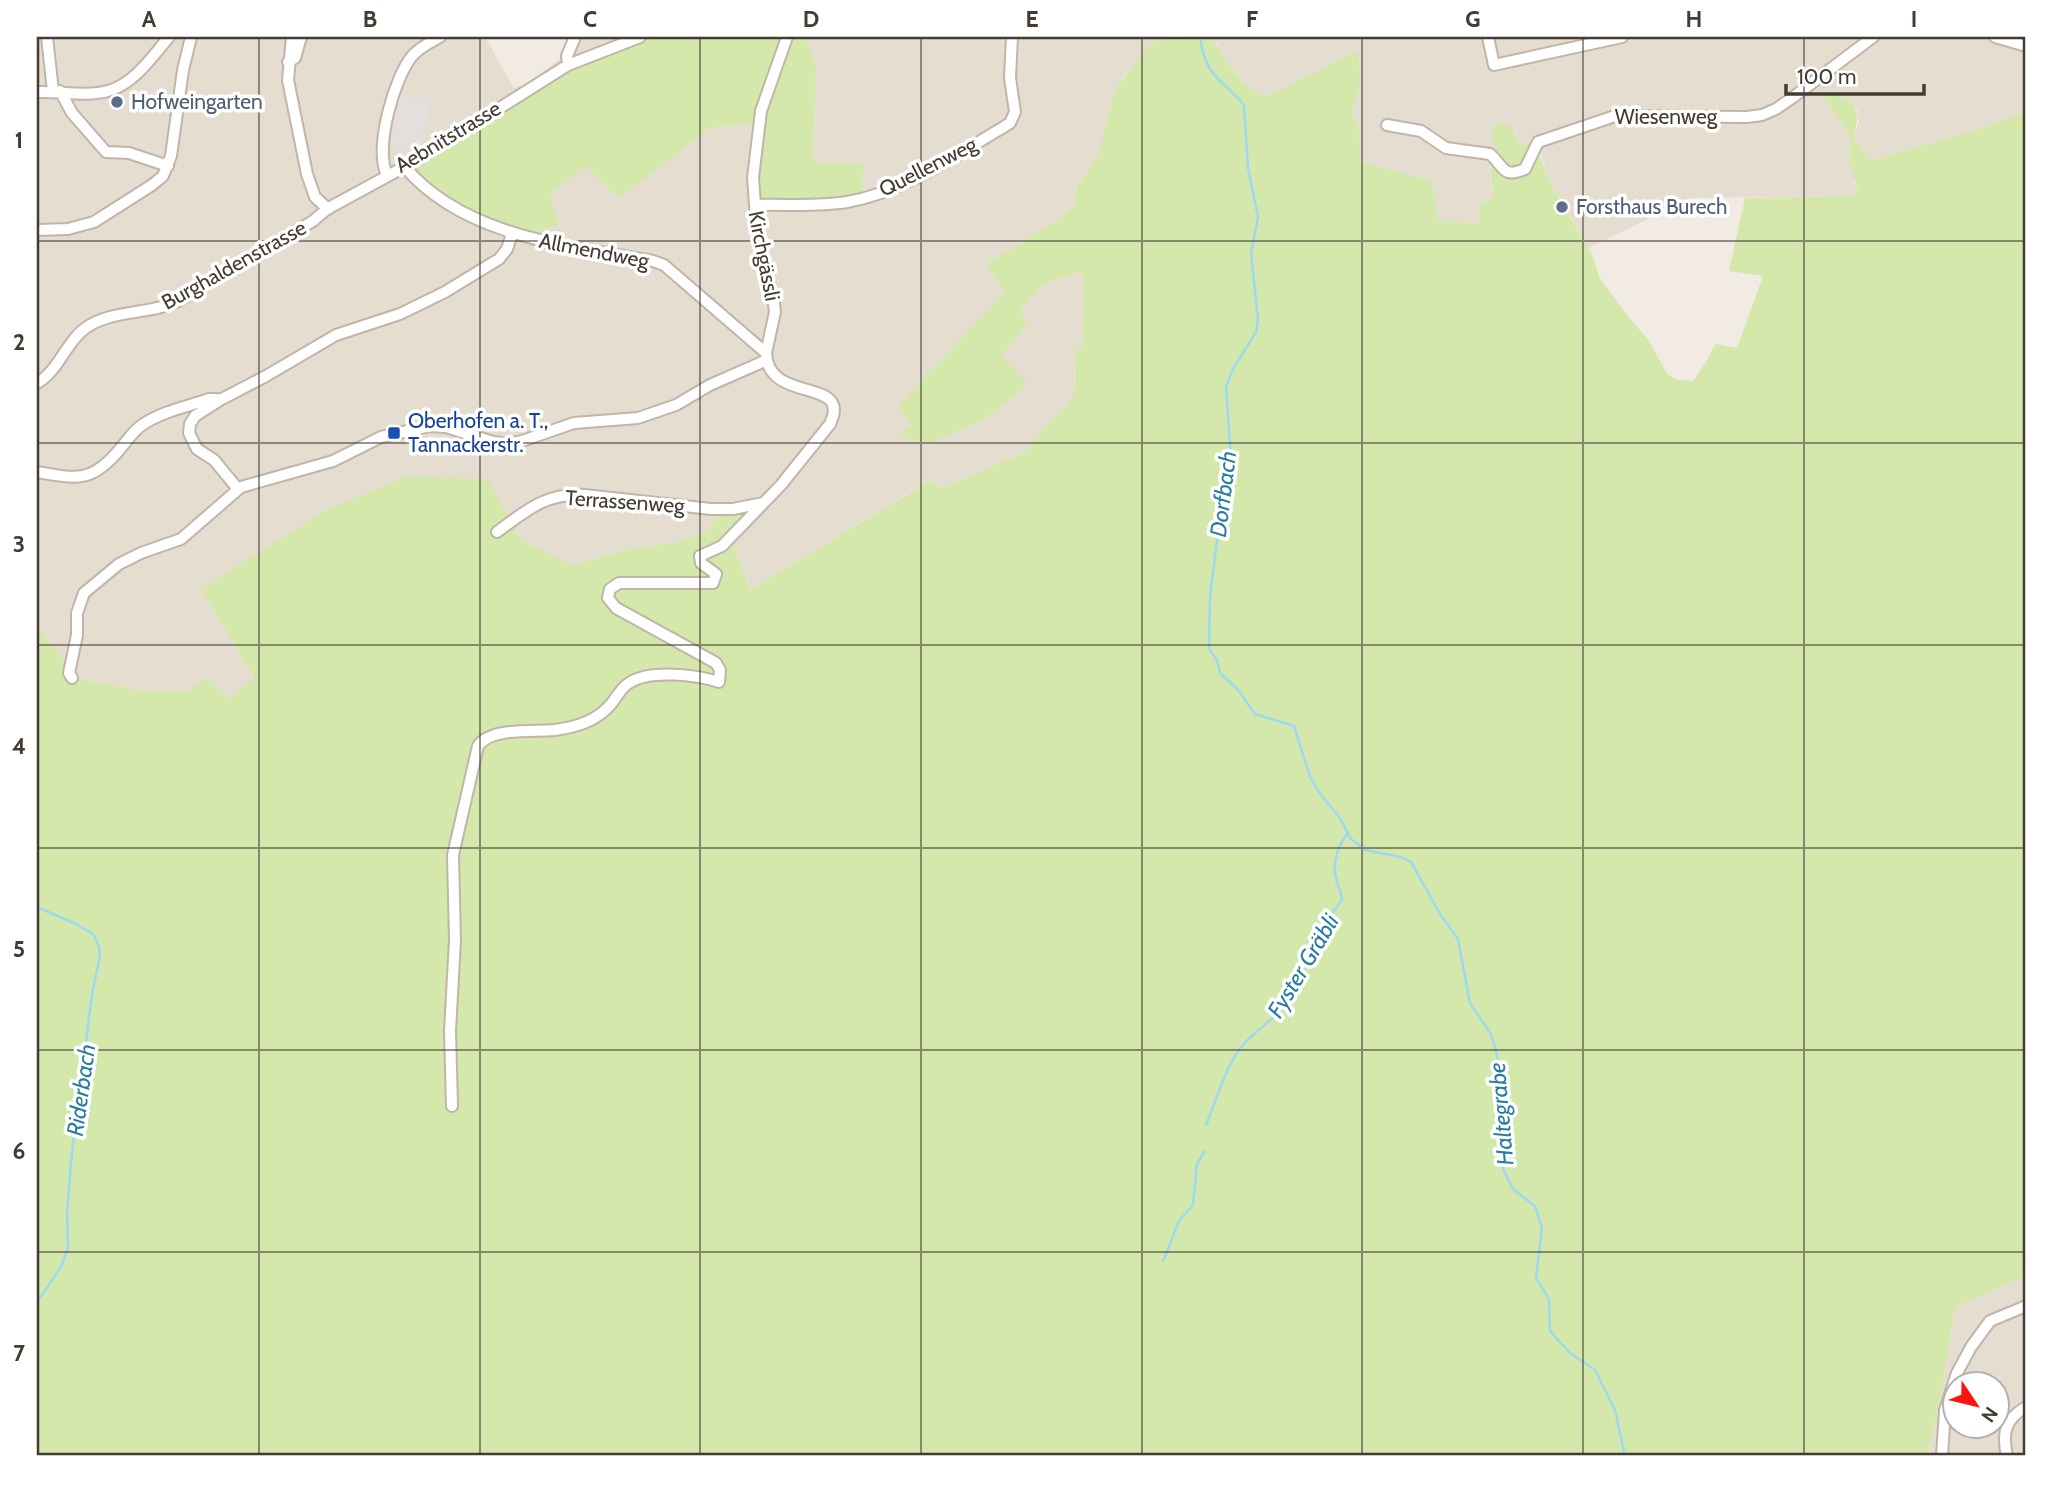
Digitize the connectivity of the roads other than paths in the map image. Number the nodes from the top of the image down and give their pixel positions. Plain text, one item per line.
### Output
1 (47, 37) edge
2 (169, 37) edge
3 (191, 37) edge
4 (292, 37) edge
5 (301, 37) edge
6 (440, 37) edge
7 (575, 37) edge
8 (640, 37) edge
9 (787, 37) edge
10 (1012, 37) edge
11 (1488, 37) edge
12 (1622, 37) edge
13 (1872, 37) edge
14 (1995, 37) edge
15 (2026, 46) edge
16 (43, 52) edge
17 (288, 62) junction
18 (568, 65) junction
19 (57, 91) junction
20 (37, 92) edge
21 (1387, 125) dead end
22 (168, 166) junction
23 (404, 166) junction
24 (387, 175) junction
25 (755, 205) junction
26 (328, 209) junction
27 (37, 230) edge
28 (512, 234) junction
29 (766, 356) junction
30 (37, 383) edge
31 (220, 400) junction
32 (37, 472) edge
33 (238, 488) junction
34 (763, 503) junction
35 (497, 532) dead end
36 (72, 678) dead end
37 (452, 1106) dead end
38 (2026, 1306) edge
39 (2026, 1407) edge
40 (1942, 1456) edge
41 (2007, 1456) edge

1 - 16 street
2 - 19 street
3 - 22 street
4 - 17 street
5 - 17 street
6 - 24 street
7 - 18 street
8 - 18 street, Aebnitstrasse
9 - 25 street, Kirchgässli
10 - 25 street, Quellenweg
11 - 12 street
13 - 21 street, Wiesenweg
14 - 15 street
16 - 19 street
17 - 26 street
18 - 23 street, Aebnitstrasse
19 - 20 street
19 - 22 street
22 - 27 street
23 - 24 street, Aebnitstrasse
23 - 28 street, Allmendweg
24 - 26 street, Aebnitstrasse
25 - 29 street, Kirchgässli
26 - 30 street, Burghaldenstrasse
28 - 29 street, Allmendweg
28 - 31 street
29 - 33 street
29 - 34 street, Allmendweg
31 - 32 street
31 - 33 street
33 - 36 street
34 - 35 street, Terrassenweg
34 - 37 street
38 - 40 street
39 - 41 street

